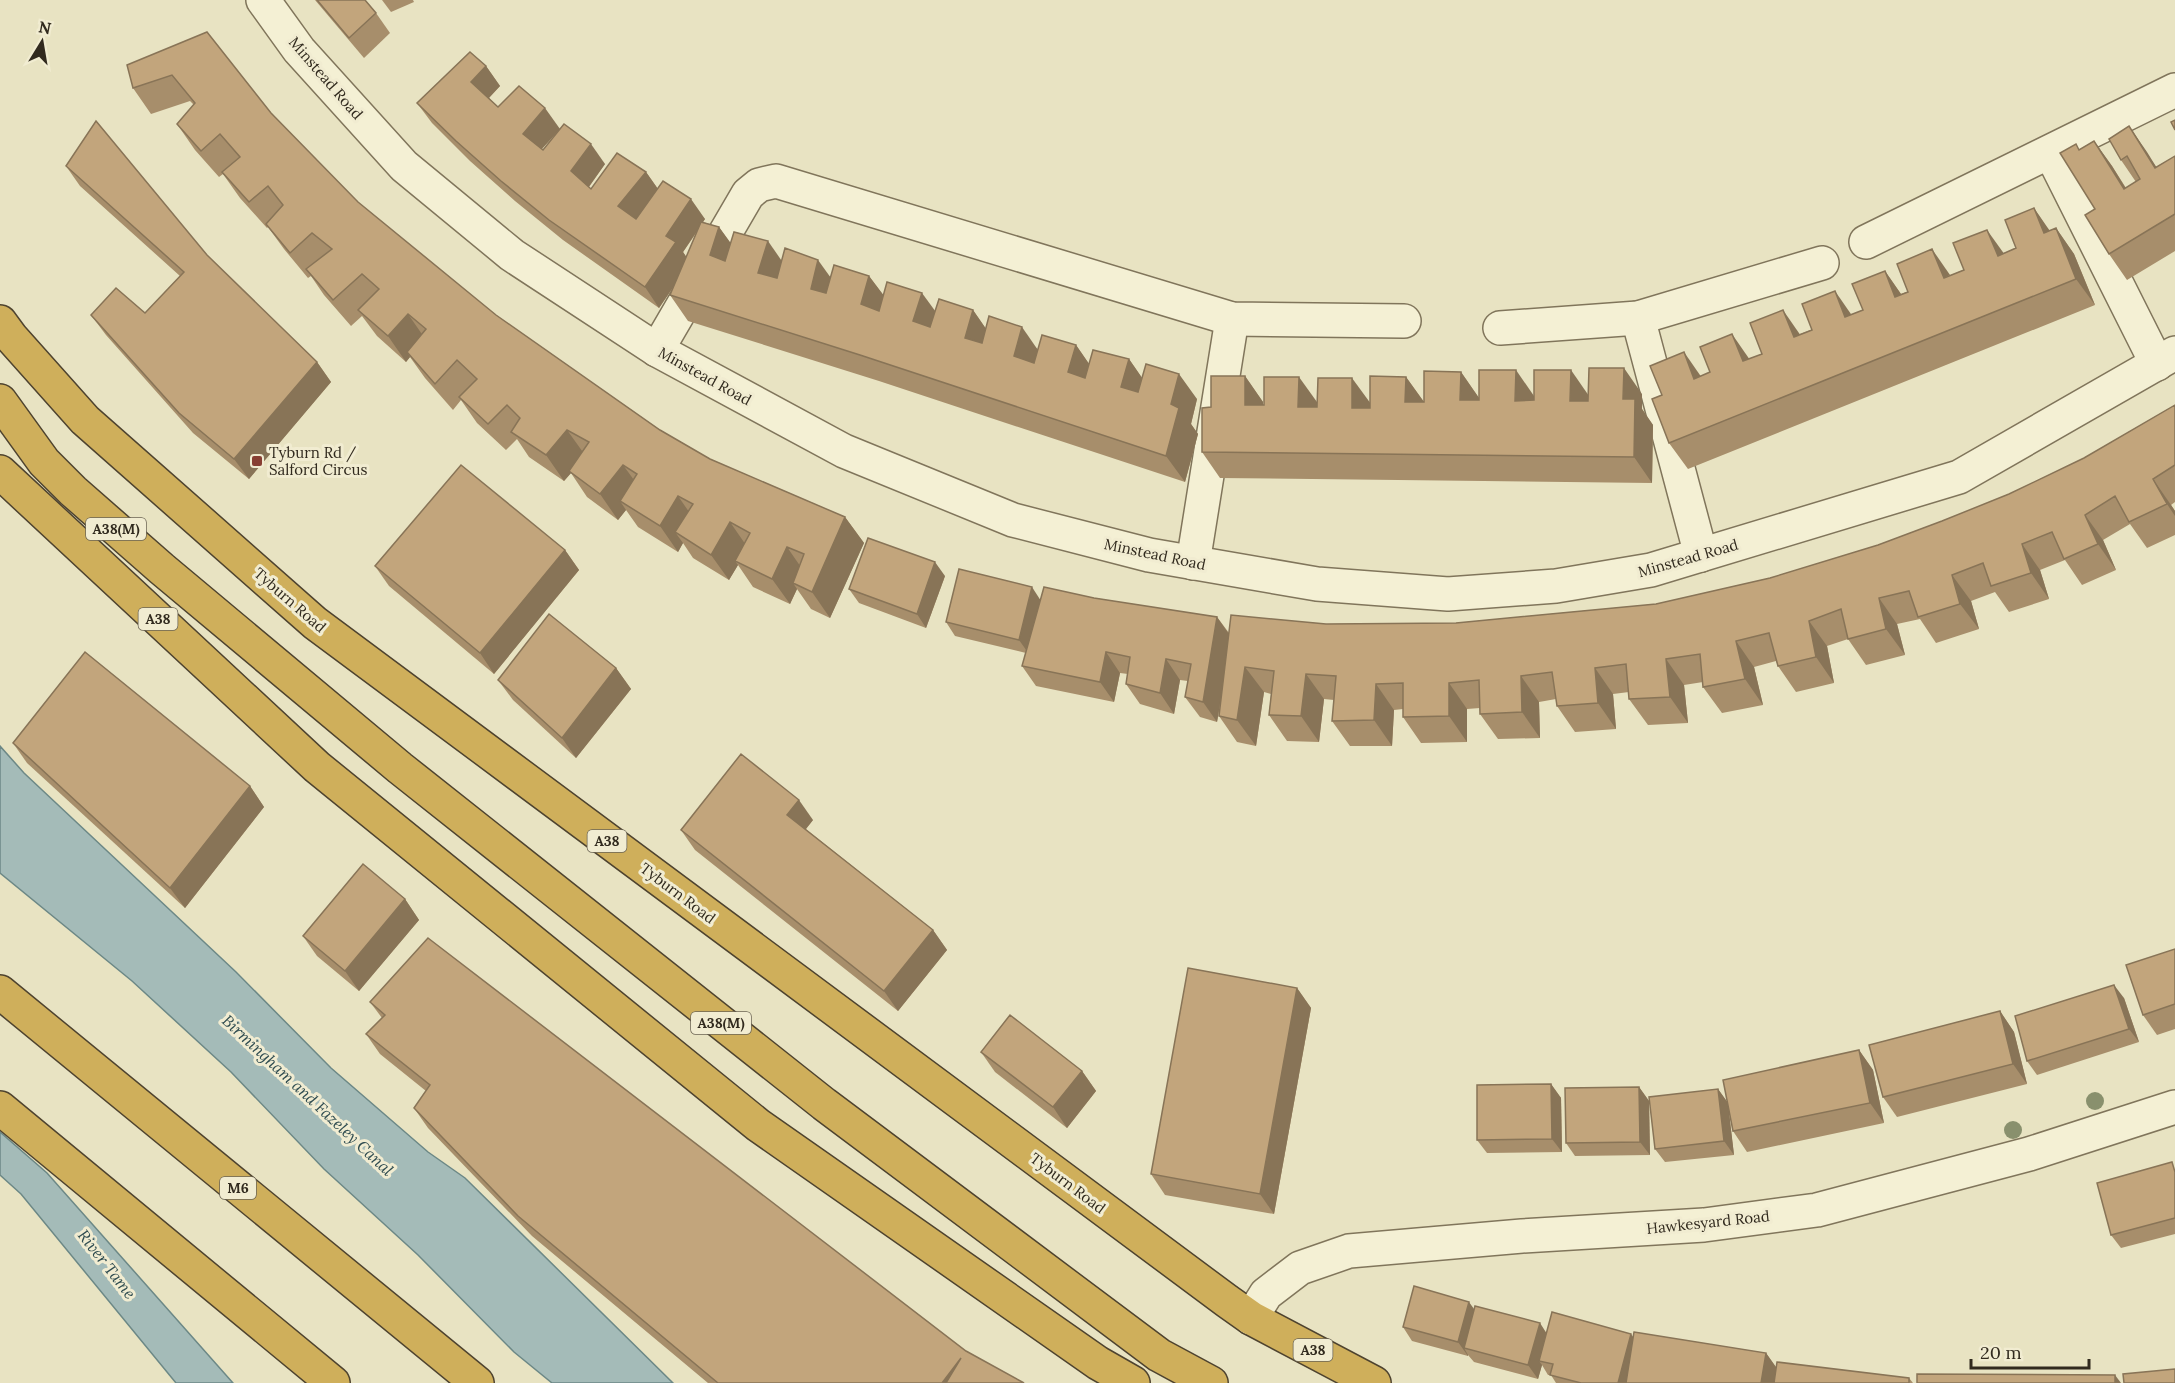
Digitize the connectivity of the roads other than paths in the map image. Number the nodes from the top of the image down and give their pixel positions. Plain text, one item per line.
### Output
1 (263, 0) edge
2 (2175, 90) edge
3 (2052, 153) junction
4 (1866, 243) dead end
5 (1822, 264) dead end
6 (1638, 318) junction
7 (1232, 319) junction
8 (1404, 321) dead end
9 (0, 322) edge
10 (1500, 328) dead end
11 (657, 350) junction
12 (2166, 359) edge
13 (0, 401) edge
14 (0, 416) edge
15 (0, 472) edge
16 (1701, 555) junction
17 (1193, 563) junction
18 (317, 767) junction
19 (0, 992) edge
20 (2175, 1107) edge
21 (0, 1108) edge
22 (1251, 1318) junction
23 (333, 1383) edge
24 (477, 1383) edge
25 (1133, 1383) edge
26 (1211, 1383) edge
27 (1374, 1383) edge

1 - 11 street, Minstead Road
2 - 3 street
3 - 4 street
3 - 12 street
5 - 6 street
6 - 10 street
6 - 16 street
7 - 8 street
7 - 11 street
7 - 17 street
9 - 22 highway, Tyburn Road / A38
11 - 17 street, Minstead Road
12 - 16 street, Minstead Road
13 - 26 highway, A38(M)
14 - 18 highway, A38(M)
15 - 18 highway, A38
16 - 17 street, Minstead Road
18 - 25 highway, A38
19 - 24 highway, M6
20 - 22 street, Hawkesyard Road
21 - 23 highway
22 - 27 highway, Tyburn Road / A38

